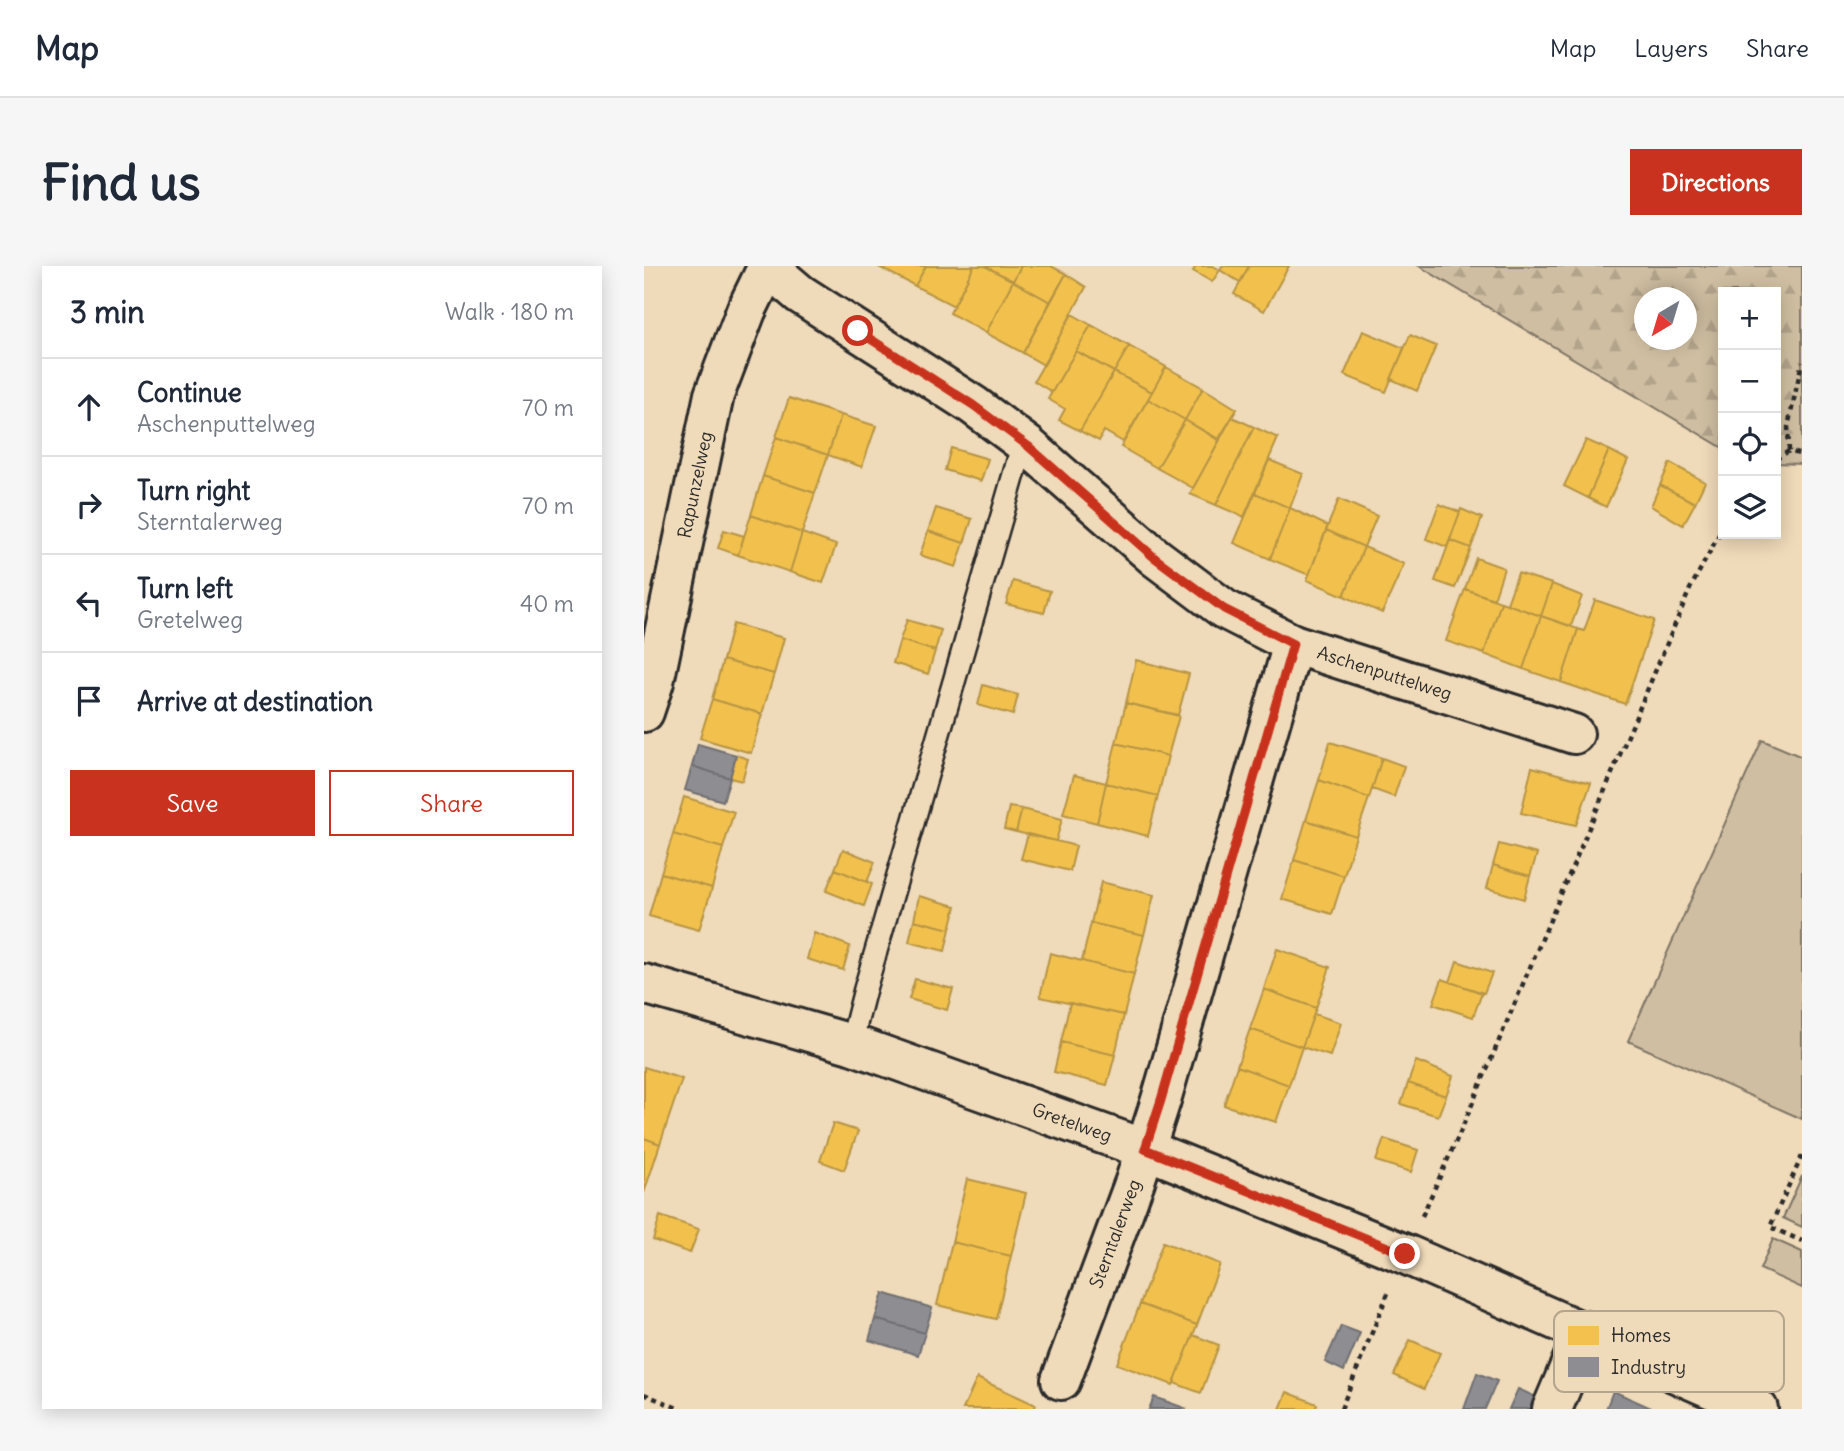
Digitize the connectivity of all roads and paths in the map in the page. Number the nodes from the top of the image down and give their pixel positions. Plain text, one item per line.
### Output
1 (768, 266) edge
2 (1802, 362) edge
3 (1028, 446) junction
4 (1789, 451) junction
5 (1802, 455) edge
6 (1781, 456) edge
7 (1718, 536) edge
8 (1293, 644) junction
9 (644, 712) edge
10 (1574, 734) dead end
11 (644, 984) edge
12 (851, 1044) junction
13 (1145, 1149) junction
14 (1802, 1156) edge
15 (1420, 1219) dead end
16 (1802, 1241) edge
17 (1392, 1284) dead end
18 (1554, 1318) edge
19 (1060, 1380) dead end
20 (1559, 1392) edge
21 (1720, 1392) edge
22 (644, 1394) edge
23 (680, 1409) edge
24 (1341, 1409) edge
25 (1552, 1409) edge
26 (1758, 1409) edge

1 - 3 street, Aschenputtelweg
1 - 9 street, Rapunzelweg
2 - 4 path
3 - 8 street, Aschenputtelweg
3 - 12 lane
4 - 5 path
4 - 6 path
7 - 15 path
8 - 10 street, Aschenputtelweg
8 - 13 street, Sterntalerweg
11 - 12 street, Gretelweg
12 - 13 street, Gretelweg
13 - 18 street, Gretelweg
13 - 19 street, Sterntalerweg
14 - 16 path
17 - 24 path
20 - 25 street
21 - 26 street, Gretelweg
22 - 23 path

